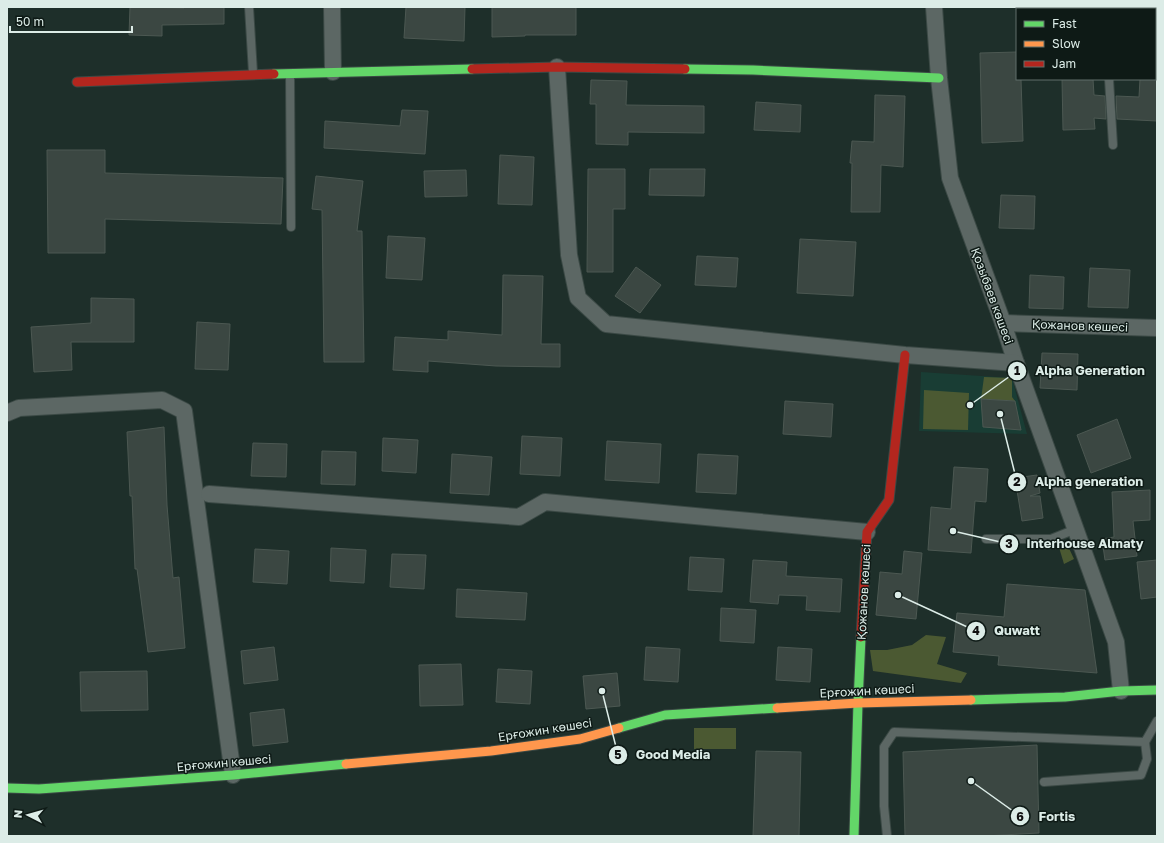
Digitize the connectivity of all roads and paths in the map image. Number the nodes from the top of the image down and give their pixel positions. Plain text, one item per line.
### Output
1 (249, 7) edge
2 (332, 7) edge
3 (934, 7) edge
4 (556, 67) junction
5 (333, 72) junction
6 (290, 73) junction
7 (253, 74) junction
8 (939, 78) junction
9 (1110, 80) edge
10 (77, 82) dead end
11 (1113, 145) dead end
12 (291, 226) dead end
13 (1003, 323) junction
14 (1157, 328) edge
15 (905, 355) junction
16 (1016, 363) junction
17 (7, 414) edge
18 (208, 494) dead end
19 (1076, 529) junction
20 (867, 532) junction
21 (986, 539) dead end
22 (1157, 690) edge
23 (1121, 691) junction
24 (858, 703) junction
25 (1157, 721) edge
26 (1145, 742) junction
27 (233, 775) junction
28 (1044, 782) dead end
29 (7, 788) edge
30 (854, 836) edge
31 (887, 836) edge

1 - 7 lane
2 - 5 street
3 - 8 street, Қозыбаев көшесі
4 - 5 street
4 - 8 street
4 - 15 street
5 - 6 street
6 - 7 street
6 - 12 lane
7 - 10 street
8 - 13 street, Қозыбаев көшесі
9 - 11 lane
13 - 14 street, Қожанов көшесі
13 - 16 street, Қозыбаев көшесі
15 - 16 street
15 - 20 street, Қожанов көшесі
16 - 19 street, Қозыбаев көшесі
17 - 27 street
18 - 20 street
19 - 21 lane
19 - 23 street, Қозыбаев көшесі
20 - 24 street, Қожанов көшесі
22 - 23 street, Ерғожин көшесі
23 - 24 street, Ерғожин көшесі
24 - 27 street, Ерғожин көшесі
24 - 30 street, Қожанов көшесі
25 - 26 lane
26 - 28 lane
26 - 31 lane
27 - 29 street, Ерғожин көшесі

